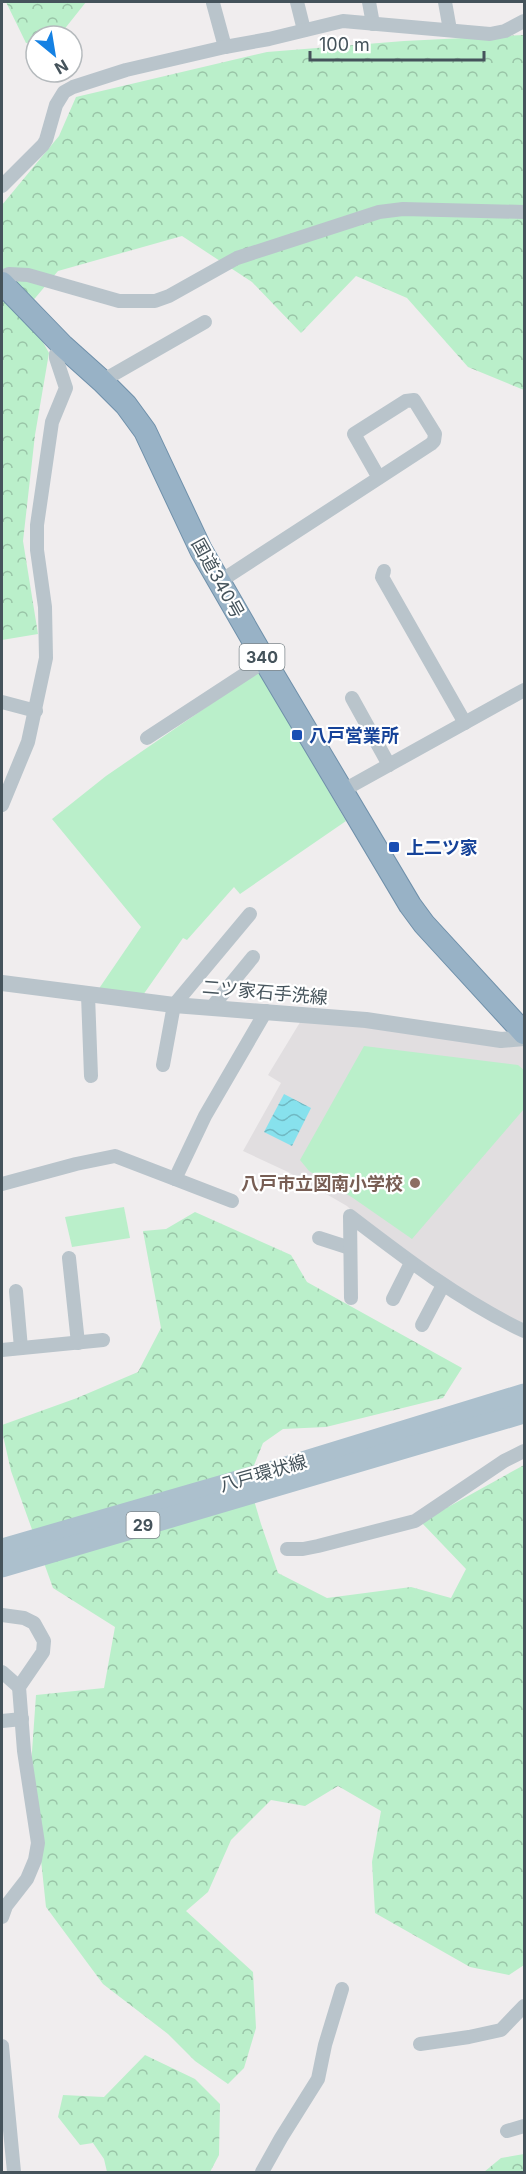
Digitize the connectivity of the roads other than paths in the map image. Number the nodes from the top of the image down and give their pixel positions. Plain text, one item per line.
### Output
1 (297, 2) edge
2 (369, 2) edge
3 (445, 2) edge
4 (213, 3) dead end
5 (525, 21) edge
6 (374, 24) junction
7 (304, 30) junction
8 (450, 30) junction
9 (225, 47) junction
10 (2, 186) edge
11 (525, 212) edge
12 (2, 277) edge
13 (2, 283) edge
14 (205, 322) dead end
15 (63, 346) junction
16 (102, 381) junction
17 (379, 478) junction
18 (384, 571) dead end
19 (219, 582) junction
20 (265, 662) junction
21 (525, 690) edge
22 (352, 698) dead end
23 (2, 702) edge
24 (36, 711) junction
25 (465, 723) junction
26 (147, 738) dead end
27 (389, 765) junction
28 (342, 791) junction
29 (2, 805) edge
30 (250, 914) dead end
31 (253, 957) dead end
32 (2, 983) edge
33 (88, 995) junction
34 (174, 1005) junction
35 (213, 1007) junction
36 (266, 1011) junction
37 (525, 1033) edge
38 (525, 1038) edge
39 (163, 1065) dead end
40 (91, 1076) dead end
41 (175, 1179) junction
42 (2, 1184) edge
43 (232, 1201) dead end
44 (319, 1238) dead end
45 (350, 1248) junction
46 (69, 1258) dead end
47 (411, 1263) junction
48 (443, 1285) junction
49 (16, 1291) dead end
50 (351, 1298) dead end
51 (393, 1299) dead end
52 (422, 1325) dead end
53 (525, 1331) edge
54 (103, 1340) dead end
55 (78, 1343) junction
56 (21, 1348) junction
57 (2, 1350) edge
58 (525, 1394) edge
59 (525, 1413) edge
60 (525, 1451) edge
61 (278, 1477) junction
62 (287, 1549) dead end
63 (3, 1561) edge
64 (2, 1615) edge
65 (2, 1672) edge
66 (19, 1687) junction
67 (22, 1719) junction
68 (2, 1721) edge
69 (2, 1917) edge
70 (342, 1989) dead end
71 (525, 2006) edge
72 (420, 2044) dead end
73 (2, 2046) edge
74 (525, 2126) edge
75 (507, 2131) dead end
76 (14, 2172) edge
77 (262, 2172) edge

1 - 7 street
2 - 6 street
3 - 8 street
4 - 9 street
5 - 8 street
6 - 7 street
6 - 8 street
7 - 9 street
9 - 10 street
11 - 12 street
13 - 15 highway, 国道340号 / 340
14 - 16 street
15 - 16 highway, 国道340号 / 340
15 - 24 street
16 - 19 highway, 国道340号 / 340
17 - 17 street
17 - 19 street
18 - 25 street
19 - 20 highway, 国道340号 / 340
20 - 26 street
20 - 28 highway, 国道340号 / 340
21 - 25 street
22 - 27 street
23 - 24 street
24 - 29 street
25 - 27 street
27 - 28 street
28 - 37 highway, 国道340号 / 340
30 - 34 street
31 - 35 street
32 - 33 street, 二ツ家石手洗線
33 - 34 street, 二ツ家石手洗線
33 - 40 street
34 - 35 street, 二ツ家石手洗線
34 - 39 street
35 - 36 street, 二ツ家石手洗線
36 - 38 street, 二ツ家石手洗線
36 - 41 street
41 - 42 street
41 - 43 street
44 - 45 street
45 - 47 street
45 - 50 street
46 - 55 street
47 - 48 street
47 - 51 street
48 - 52 street
48 - 53 street
49 - 56 street
54 - 55 street
55 - 56 street
56 - 57 street
58 - 61 main road, 八戸環状線 / 29
59 - 61 main road, 八戸環状線 / 29
60 - 62 street
61 - 63 main road, 八戸環状線 / 29
64 - 66 street
65 - 66 street
66 - 67 street
67 - 68 street
67 - 69 street
70 - 77 street
71 - 72 street
73 - 76 street
74 - 75 street

